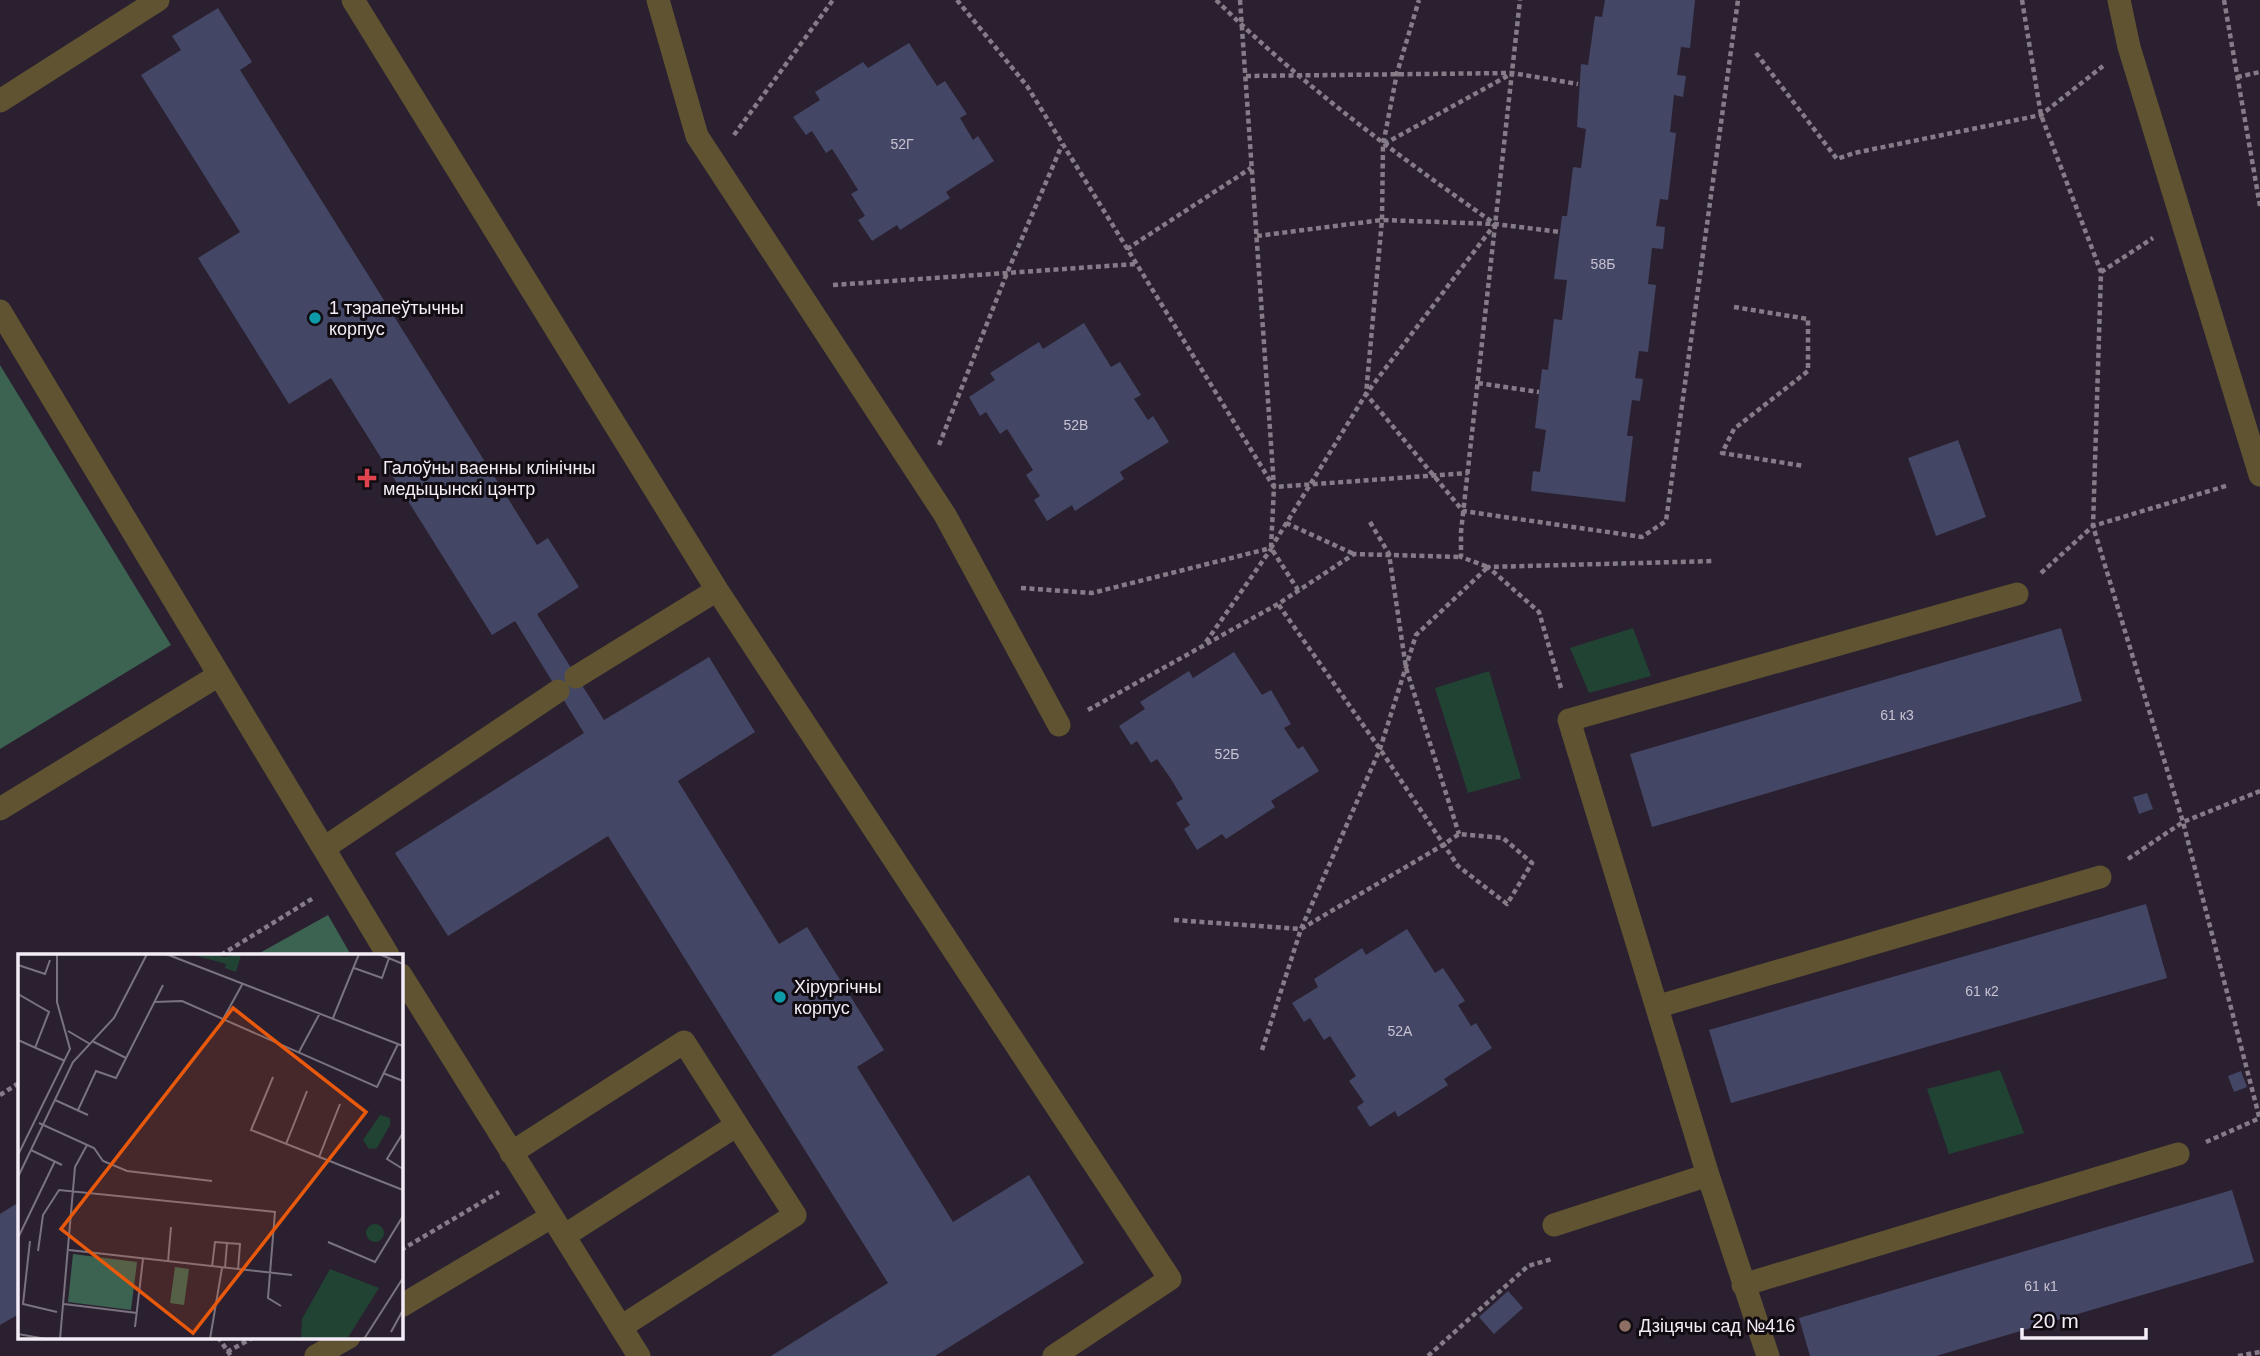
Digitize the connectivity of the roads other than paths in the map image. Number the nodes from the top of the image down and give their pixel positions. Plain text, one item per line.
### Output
1 (158, 0) edge
2 (353, 0) edge
3 (658, 0) edge
4 (2119, 0) edge
5 (0, 100) edge
6 (0, 311) edge
7 (2260, 475) edge
8 (717, 590) junction
9 (2017, 594) road end
10 (219, 676) junction
11 (576, 677) dead end
12 (558, 691) dead end
13 (1059, 725) road end
14 (0, 809) edge
15 (324, 848) junction
16 (2100, 877) road end
17 (387, 954) edge
18 (402, 977) edge
19 (1659, 1006) junction
20 (737, 1125) junction
21 (511, 1153) junction
22 (2178, 1154) road end
23 (1708, 1175) junction
24 (1555, 1225) dead end
25 (557, 1226) junction
26 (1743, 1285) junction
27 (402, 1305) edge
28 (621, 1327) junction
29 (347, 1338) edge
30 (316, 1356) edge
31 (639, 1356) edge
32 (1054, 1356) edge
33 (1768, 1356) edge

1 - 5 lane
2 - 8 lane
3 - 13 lane
4 - 7 lane
6 - 10 lane
8 - 11 lane
8 - 32 lane
9 - 19 lane
10 - 14 lane
10 - 15 lane
12 - 15 lane
15 - 17 lane
16 - 19 lane
18 - 21 lane
19 - 23 lane
20 - 21 lane
20 - 25 lane
20 - 28 lane
21 - 25 lane
22 - 26 lane
23 - 24 lane
23 - 26 lane
25 - 27 lane
25 - 28 lane
26 - 33 lane
28 - 31 lane
29 - 30 lane

